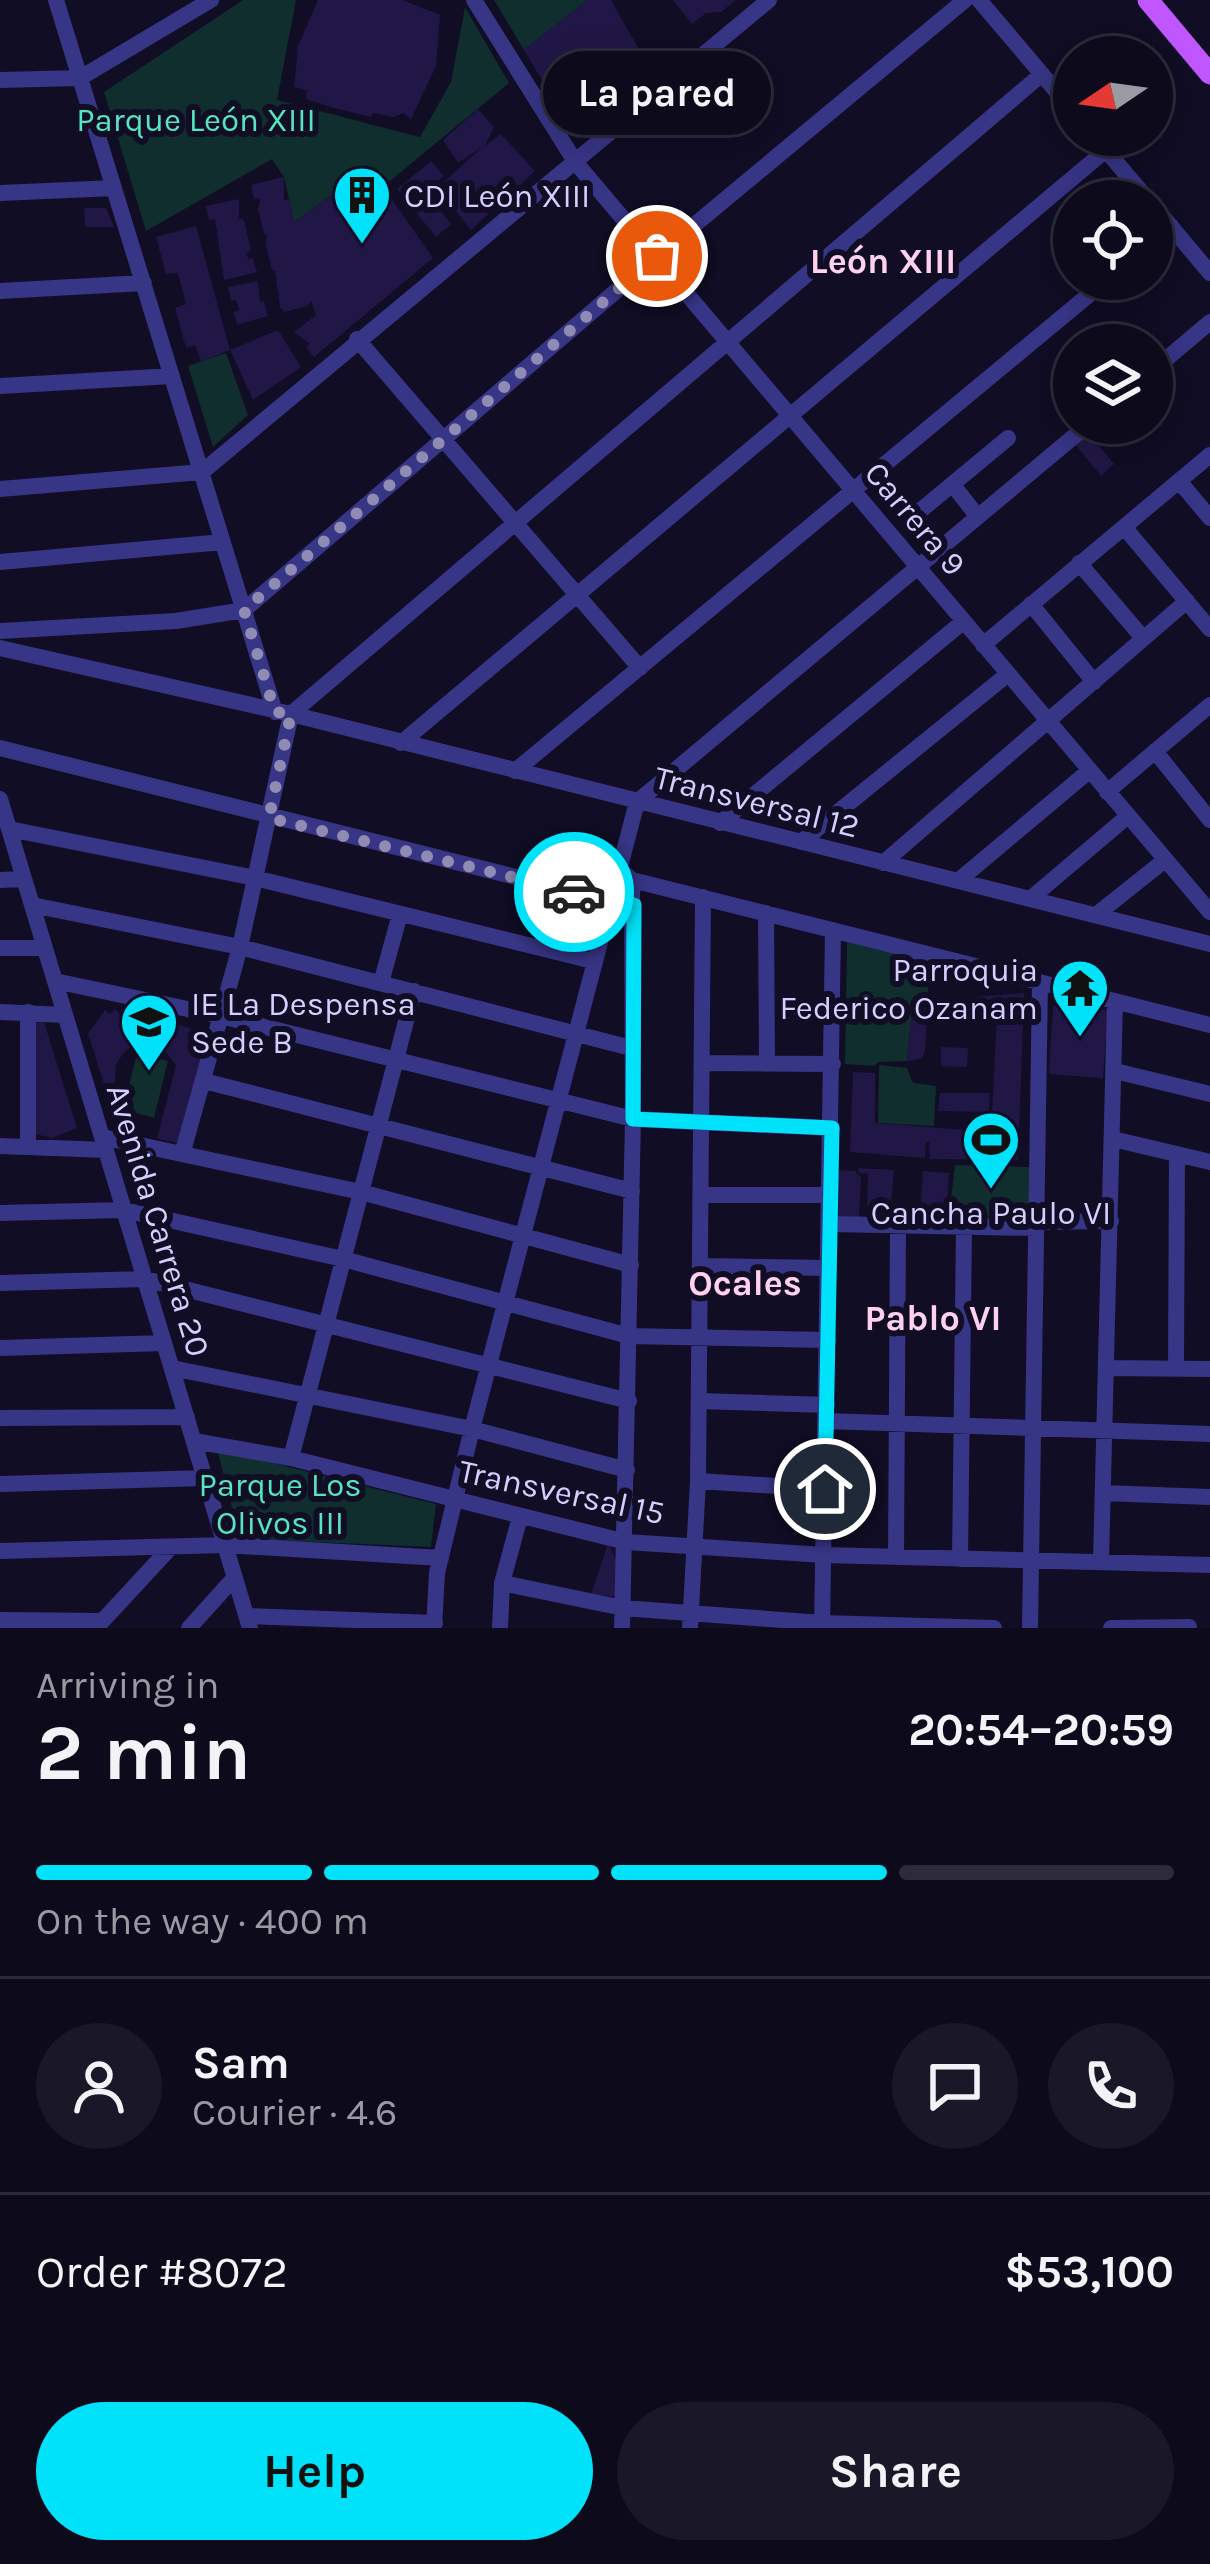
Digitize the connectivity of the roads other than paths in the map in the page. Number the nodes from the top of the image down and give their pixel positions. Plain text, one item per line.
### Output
1 (56, 0) edge
2 (211, 0) edge
3 (474, 0) edge
4 (769, 0) edge
5 (965, 0) edge
6 (979, 0) edge
7 (1148, 0) edge
8 (1042, 74) junction
9 (1210, 74) edge
10 (80, 78) junction
11 (0, 80) edge
12 (1053, 87) edge
13 (1099, 156) edge
14 (1111, 156) edge
15 (576, 163) junction
16 (1131, 180) edge
17 (114, 188) junction
18 (0, 193) edge
19 (1173, 228) edge
20 (657, 256) junction
21 (1210, 273) edge
22 (143, 283) junction
23 (0, 291) edge
24 (1083, 300) edge
25 (1210, 322) edge
26 (357, 339) junction
27 (730, 343) junction
28 (1173, 353) edge
29 (172, 376) junction
30 (0, 386) edge
31 (792, 417) junction
32 (443, 438) junction
33 (1008, 438) dead end
34 (1065, 444) edge
35 (1210, 454) edge
36 (202, 472) junction
37 (1179, 481) junction
38 (953, 485) junction
39 (0, 489) edge
40 (855, 492) junction
41 (920, 512) dead end
42 (978, 517) junction
43 (1210, 518) edge
44 (515, 522) junction
45 (1124, 526) junction
46 (224, 542) junction
47 (0, 562) edge
48 (1079, 563) junction
49 (918, 567) junction
50 (578, 596) junction
51 (1186, 601) junction
52 (1031, 604) junction
53 (244, 610) junction
54 (964, 621) junction
55 (1210, 628) edge
56 (0, 631) edge
57 (1143, 638) junction
58 (983, 645) junction
59 (0, 648) edge
60 (640, 668) junction
61 (1008, 674) junction
62 (1094, 682) junction
63 (1207, 712) edge
64 (283, 713) junction
65 (1048, 722) junction
66 (401, 743) junction
67 (0, 748) edge
68 (1155, 752) junction
69 (1089, 770) junction
70 (515, 771) junction
71 (1107, 792) junction
72 (0, 799) edge
73 (637, 802) junction
74 (1128, 817) junction
75 (269, 818) junction
76 (1210, 820) edge
77 (720, 823) junction
78 (4, 824) edge
79 (801, 842) junction
80 (1165, 860) junction
81 (884, 863) junction
82 (625, 875) junction
83 (255, 878) junction
84 (24, 879) junction
85 (0, 880) edge
86 (958, 881) junction
87 (703, 898) junction
88 (1030, 899) junction
89 (609, 901) junction
90 (32, 905) junction
91 (634, 905) junction
92 (1210, 912) edge
93 (766, 913) junction
94 (400, 914) junction
95 (1096, 915) junction
96 (833, 930) junction
97 (1210, 944) edge
98 (239, 947) junction
99 (0, 948) edge
100 (45, 948) junction
101 (593, 961) junction
102 (55, 981) junction
103 (1040, 982) junction
104 (381, 983) junction
105 (414, 992) junction
106 (1114, 1001) junction
107 (0, 1012) edge
108 (28, 1012) junction
109 (65, 1015) junction
110 (221, 1016) junction
111 (1210, 1025) edge
112 (574, 1033) junction
113 (632, 1048) junction
114 (396, 1059) junction
115 (703, 1063) junction
116 (767, 1064) junction
117 (833, 1064) junction
118 (1115, 1071) junction
119 (205, 1081) junction
120 (1210, 1094) edge
121 (557, 1100) junction
122 (633, 1119) junction
123 (703, 1122) junction
124 (378, 1128) junction
125 (832, 1128) junction
126 (1113, 1139) junction
127 (104, 1144) junction
128 (28, 1145) junction
129 (0, 1146) edge
130 (183, 1151) junction
131 (1177, 1154) junction
132 (1210, 1162) edge
133 (539, 1168) junction
134 (361, 1192) junction
135 (632, 1192) junction
136 (830, 1195) junction
137 (701, 1196) junction
138 (124, 1210) junction
139 (0, 1213) edge
140 (1111, 1221) junction
141 (830, 1224) junction
142 (898, 1225) junction
143 (1038, 1225) junction
144 (964, 1226) junction
145 (522, 1235) junction
146 (343, 1259) junction
147 (631, 1265) junction
148 (701, 1266) junction
149 (829, 1268) junction
150 (145, 1279) junction
151 (0, 1283) edge
152 (504, 1302) junction
153 (326, 1324) junction
154 (629, 1336) junction
155 (700, 1338) junction
156 (828, 1340) junction
157 (164, 1343) junction
158 (0, 1348) edge
159 (488, 1365) junction
160 (172, 1368) junction
161 (1106, 1368) junction
162 (1176, 1369) junction
163 (1210, 1369) edge
164 (307, 1396) junction
165 (628, 1401) junction
166 (699, 1401) junction
167 (826, 1413) junction
168 (187, 1417) junction
169 (0, 1418) edge
170 (896, 1424) junction
171 (960, 1428) junction
172 (472, 1429) junction
173 (1034, 1430) junction
174 (1105, 1431) junction
175 (1210, 1434) edge
176 (194, 1441) junction
177 (291, 1458) junction
178 (627, 1470) junction
179 (205, 1478) junction
180 (698, 1481) junction
181 (0, 1484) edge
182 (825, 1489) junction
183 (1102, 1493) junction
184 (1210, 1497) edge
185 (456, 1499) junction
186 (520, 1517) junction
187 (626, 1542) junction
188 (225, 1545) junction
189 (171, 1546) junction
190 (695, 1548) junction
191 (0, 1551) edge
192 (824, 1555) junction
193 (896, 1557) junction
194 (441, 1558) junction
195 (960, 1559) junction
196 (1031, 1561) junction
197 (1101, 1561) junction
198 (1210, 1565) edge
199 (235, 1577) junction
200 (502, 1583) junction
201 (623, 1609) junction
202 (0, 1620) edge
203 (691, 1621) edge
204 (249, 1622) edge
205 (99, 1624) edge
206 (434, 1626) edge
207 (822, 1626) edge
208 (1189, 1627) edge
209 (189, 1628) edge
210 (500, 1628) edge
211 (622, 1628) edge
212 (994, 1628) edge
213 (1030, 1628) edge
214 (1111, 1628) edge

1 - 10 street
2 - 10 street
3 - 15 street, Carrera 9
4 - 15 street
5 - 20 street
6 - 8 street
7 - 9 main road
8 - 12 street
8 - 27 street
10 - 11 street
10 - 17 street
13 - 31 street
14 - 16 street
15 - 20 street, Carrera 9
15 - 26 street
17 - 18 street
17 - 22 street
19 - 21 street
20 - 27 street, Carrera 9
20 - 32 street
22 - 23 street
22 - 29 street
24 - 40 street
25 - 28 street
26 - 32 street
26 - 36 street
27 - 31 street, Carrera 9
27 - 44 street
29 - 30 street
29 - 36 street
31 - 40 street, Carrera 9
31 - 50 street
32 - 44 street
32 - 53 street
33 - 38 street
34 - 42 street
35 - 37 street
36 - 39 street
36 - 46 street
37 - 43 street
37 - 45 street
38 - 41 street
38 - 42 street
40 - 49 street, Carrera 9
40 - 60 street
42 - 49 street
44 - 50 street
44 - 64 street
45 - 48 street
45 - 51 street
46 - 47 street
46 - 53 street
48 - 52 street
48 - 57 street
49 - 54 street, Carrera 9
49 - 73 street
50 - 60 street
50 - 66 street
51 - 55 street
51 - 57 street
52 - 58 street
52 - 62 street
53 - 56 street
53 - 64 street
54 - 58 street, Carrera 9
54 - 77 street
57 - 62 street
58 - 61 street, Carrera 9
59 - 64 street, Transversal 12
60 - 70 street
61 - 65 street, Carrera 9
61 - 79 street
62 - 65 street
63 - 68 street
64 - 66 street, Transversal 12
64 - 75 street
65 - 69 street, Carrera 9
65 - 81 street
66 - 70 street, Transversal 12
67 - 75 street
68 - 71 street
68 - 76 street
69 - 71 street, Carrera 9
69 - 86 street
70 - 73 street, Transversal 12
71 - 74 street, Carrera 9
72 - 78 street, Avenida Carrera 20
73 - 77 street, Transversal 12
73 - 82 street
74 - 80 street, Carrera 9
74 - 88 street
75 - 83 street
75 - 89 street
77 - 79 street, Transversal 12
78 - 83 street
78 - 84 street, Avenida Carrera 20
79 - 81 street, Transversal 12
80 - 92 street, Carrera 9
80 - 95 street
81 - 86 street, Transversal 12
82 - 87 street
82 - 89 street
82 - 91 street
83 - 94 street
83 - 98 street
84 - 85 street
84 - 90 street, Avenida Carrera 20
86 - 88 street, Transversal 12
87 - 93 street
87 - 115 street
88 - 95 street, Transversal 12
89 - 91 street
89 - 101 street
90 - 98 street
90 - 100 street, Avenida Carrera 20
91 - 113 street
93 - 96 street
93 - 116 street
94 - 101 street
94 - 104 street
95 - 97 street, Transversal 12
96 - 103 street
96 - 117 street
98 - 104 street
98 - 110 street
99 - 100 street
100 - 102 street, Avenida Carrera 20
101 - 112 street
102 - 109 street, Avenida Carrera 20
102 - 110 street
103 - 106 street
103 - 143 street
104 - 105 street
105 - 112 street
105 - 114 street
106 - 111 street
106 - 118 street
107 - 108 street
108 - 109 street
108 - 128 street
109 - 127 street, Avenida Carrera 20
110 - 114 street
110 - 119 street
112 - 113 street
112 - 121 street
113 - 122 street
114 - 121 street
114 - 124 street
115 - 116 street
115 - 123 street
116 - 117 street
117 - 125 street
118 - 120 street
118 - 126 street
119 - 124 street
119 - 130 street
121 - 122 street
121 - 133 street
122 - 123 street
122 - 135 street
123 - 125 street
123 - 137 street
124 - 133 street
124 - 134 street
125 - 136 street
126 - 131 street
126 - 140 street
127 - 128 street
127 - 130 street
127 - 138 street, Avenida Carrera 20
128 - 129 street
130 - 134 street
131 - 132 street
131 - 162 street
133 - 135 street
133 - 145 street
134 - 145 street
134 - 146 street
135 - 147 street
136 - 137 street
136 - 141 street
137 - 148 street
138 - 139 street
138 - 146 street
138 - 150 street, Avenida Carrera 20
140 - 143 street
140 - 161 street
141 - 142 street
141 - 149 street
142 - 144 street
142 - 170 street
143 - 144 street
143 - 173 street
144 - 171 street
145 - 147 street
145 - 152 street
146 - 152 street
146 - 153 street
147 - 154 street
148 - 149 street
148 - 155 street
149 - 156 street
150 - 151 street
150 - 153 street
150 - 157 street, Avenida Carrera 20
152 - 154 street
152 - 159 street
153 - 159 street
153 - 164 street
154 - 155 street
154 - 165 street
155 - 156 street
155 - 166 street
156 - 167 street
157 - 158 street
157 - 160 street, Avenida Carrera 20
159 - 165 street
159 - 172 street
160 - 164 street
160 - 168 street, Avenida Carrera 20
161 - 162 street
161 - 174 street
162 - 163 street
164 - 172 street
164 - 177 street
165 - 178 street
166 - 167 street
166 - 180 street
167 - 170 street
167 - 182 street
168 - 169 street
168 - 176 street, Avenida Carrera 20
170 - 171 street
170 - 193 street
171 - 173 street
171 - 195 street
172 - 178 street
172 - 185 street
173 - 174 street
173 - 196 street
174 - 175 street
174 - 183 street
176 - 177 street, Transversal 15
176 - 179 street, Avenida Carrera 20
177 - 185 street, Transversal 15
178 - 187 street
179 - 181 street
179 - 188 street, Avenida Carrera 20
180 - 182 street
180 - 190 street
182 - 192 street
183 - 184 street
183 - 197 street
185 - 186 street, Transversal 15
185 - 194 street
186 - 187 street, Transversal 15
186 - 200 street
187 - 190 street, Transversal 15
187 - 201 street
188 - 189 street
188 - 194 street
188 - 199 street, Avenida Carrera 20
189 - 191 street
189 - 205 street
190 - 192 street, Transversal 15
190 - 203 street
192 - 193 street, Transversal 15
192 - 207 street
193 - 195 street, Transversal 15
194 - 206 street
195 - 196 street, Transversal 15
196 - 197 street, Transversal 15
196 - 213 street
197 - 198 street, Transversal 15
199 - 204 street, Avenida Carrera 20
199 - 209 street
200 - 201 street
200 - 210 street
201 - 203 street
201 - 211 street
202 - 205 street
203 - 207 street
204 - 206 street
207 - 212 street
208 - 214 street

